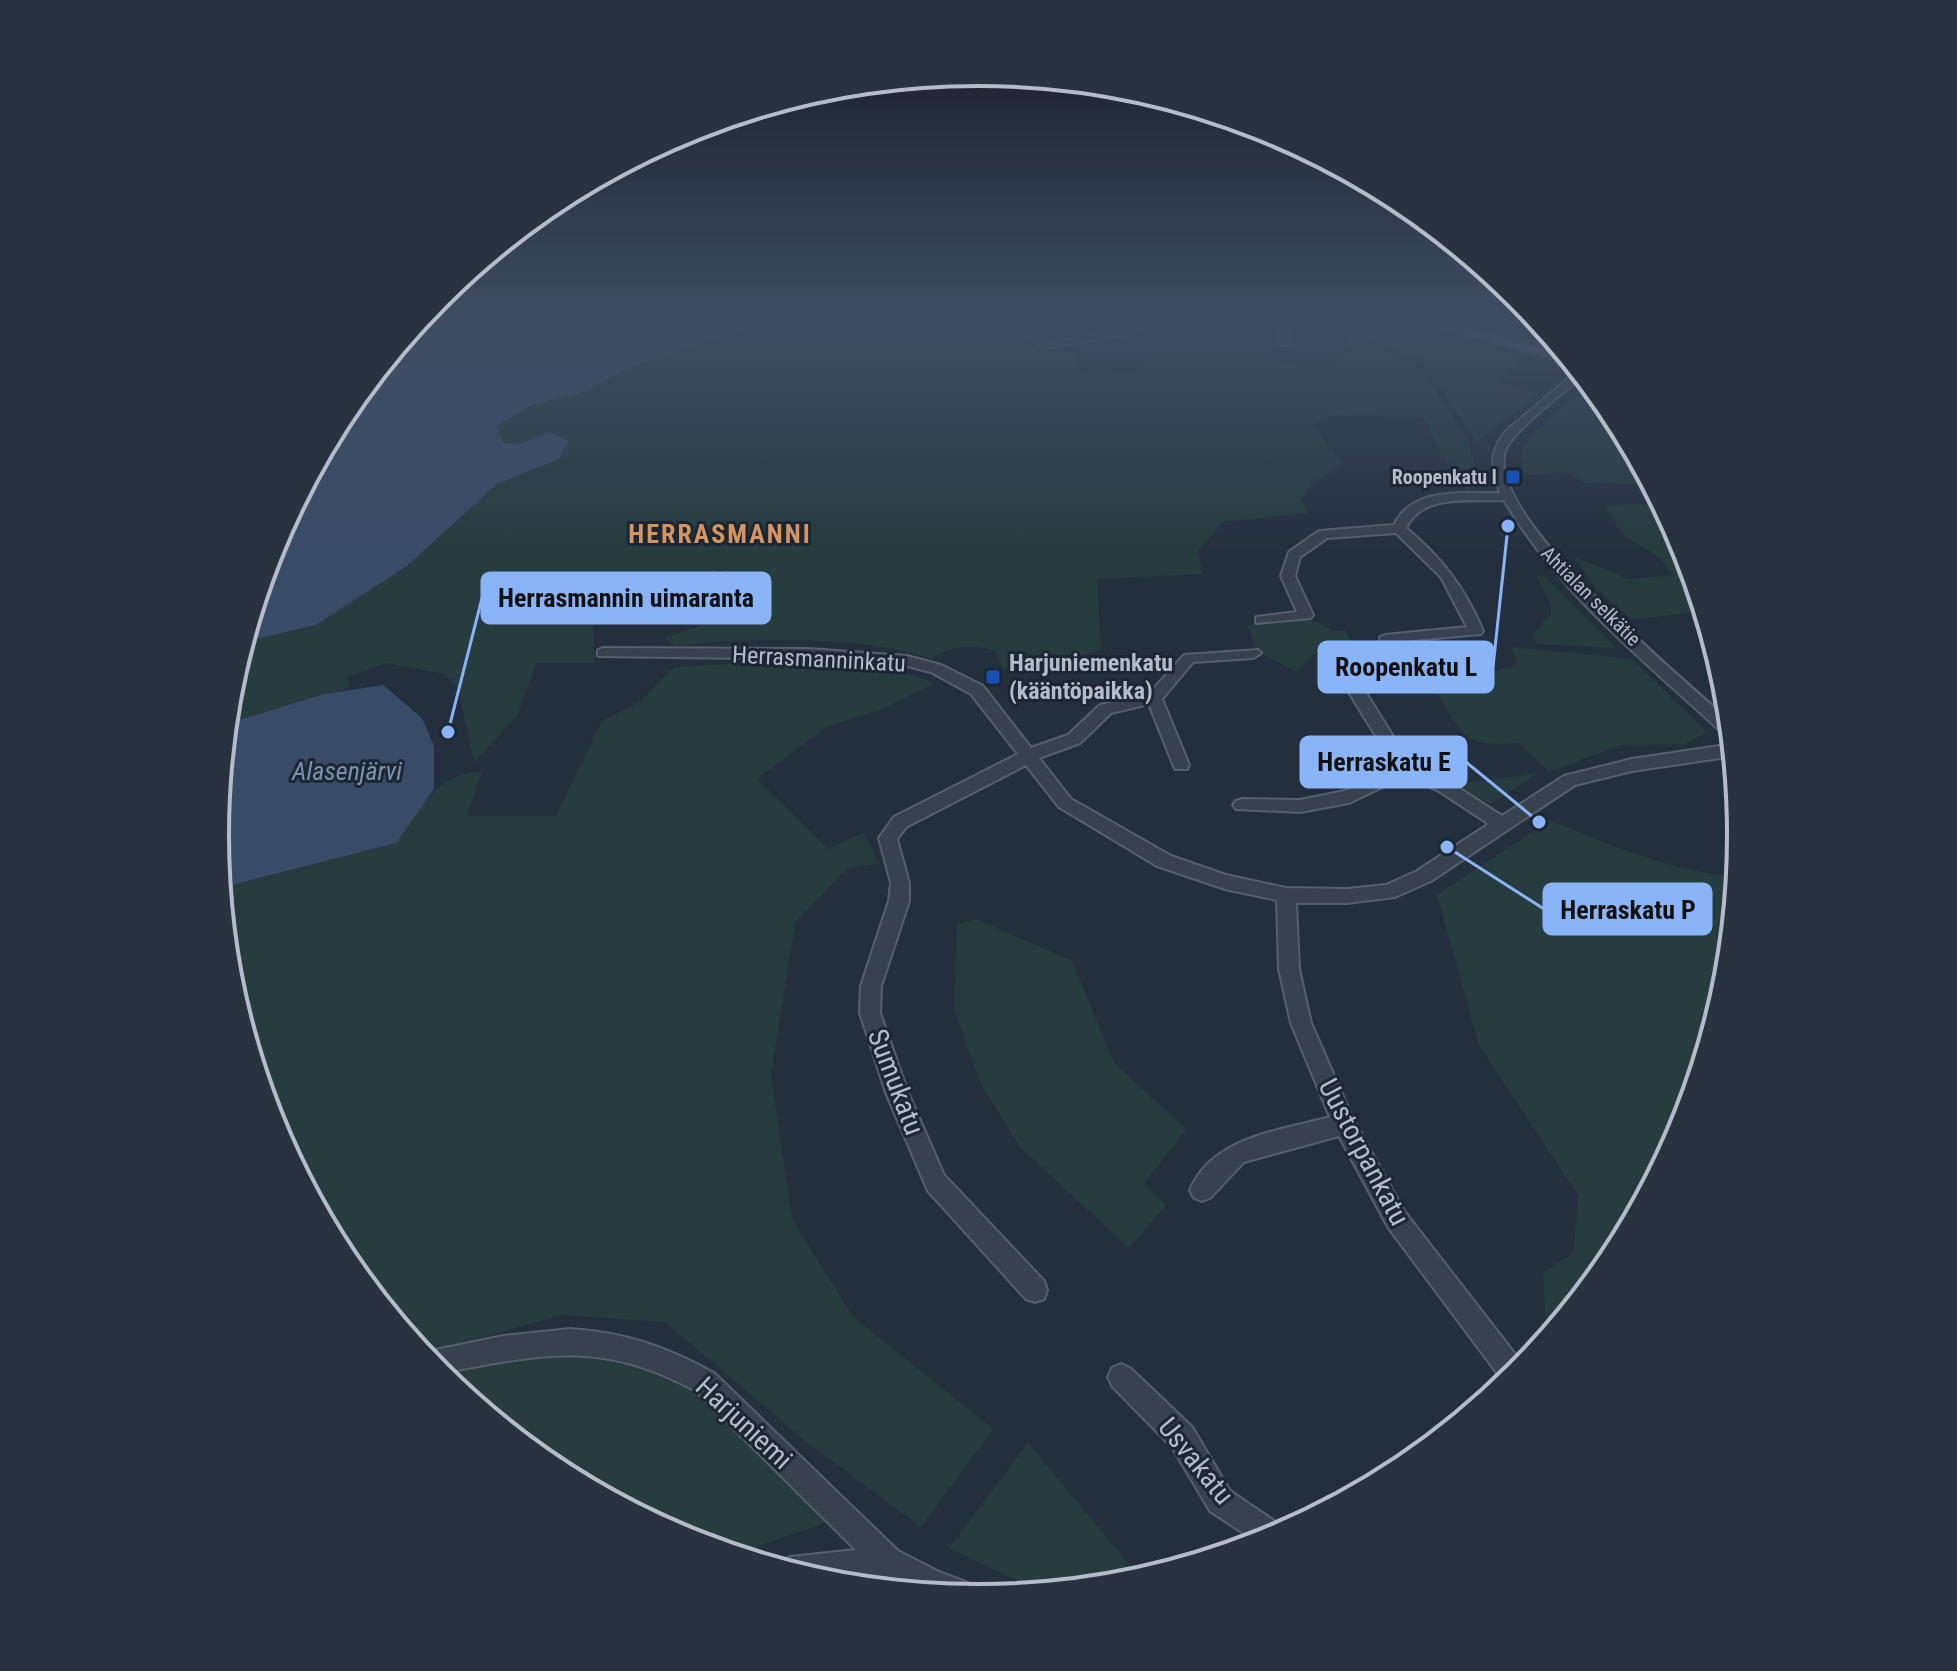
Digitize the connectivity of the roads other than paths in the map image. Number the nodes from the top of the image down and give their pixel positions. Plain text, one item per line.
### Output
1 (1552, 397) edge
2 (1507, 496) junction
3 (1399, 529) junction
4 (1261, 620) dead end
5 (1385, 640) dead end
6 (603, 653) dead end
7 (1253, 653) dead end
8 (1350, 681) dead end
9 (1154, 698) junction
10 (1719, 720) edge
11 (1723, 752) edge
12 (1027, 758) junction
13 (1181, 765) dead end
14 (1405, 769) junction
15 (1242, 805) dead end
16 (1502, 824) junction
17 (1286, 895) junction
18 (1344, 1124) junction
19 (1202, 1190) dead end
20 (1035, 1290) dead end
21 (444, 1360) edge
22 (1507, 1366) edge
23 (1121, 1377) dead end
24 (1263, 1529) edge
25 (888, 1561) junction
26 (822, 1568) edge
27 (930, 1583) edge

1 - 2 street, Ahtialan selkätie
2 - 3 street
2 - 10 street, Ahtialan selkätie
3 - 4 street
3 - 5 street
6 - 12 street, Herrasmanninkatu
7 - 9 street
8 - 14 street
9 - 12 street
9 - 13 street
11 - 16 street, Herrasmanninkatu
12 - 17 street, Herrasmanninkatu
12 - 20 street, Sumukatu
14 - 15 street
14 - 16 street
16 - 17 street, Herrasmanninkatu
17 - 18 street, Uustorpankatu
18 - 19 street
18 - 22 street, Uustorpankatu
21 - 25 street, Harjuniemi
23 - 24 street, Usvakatu
25 - 26 street
25 - 27 street, Harjuniemi

